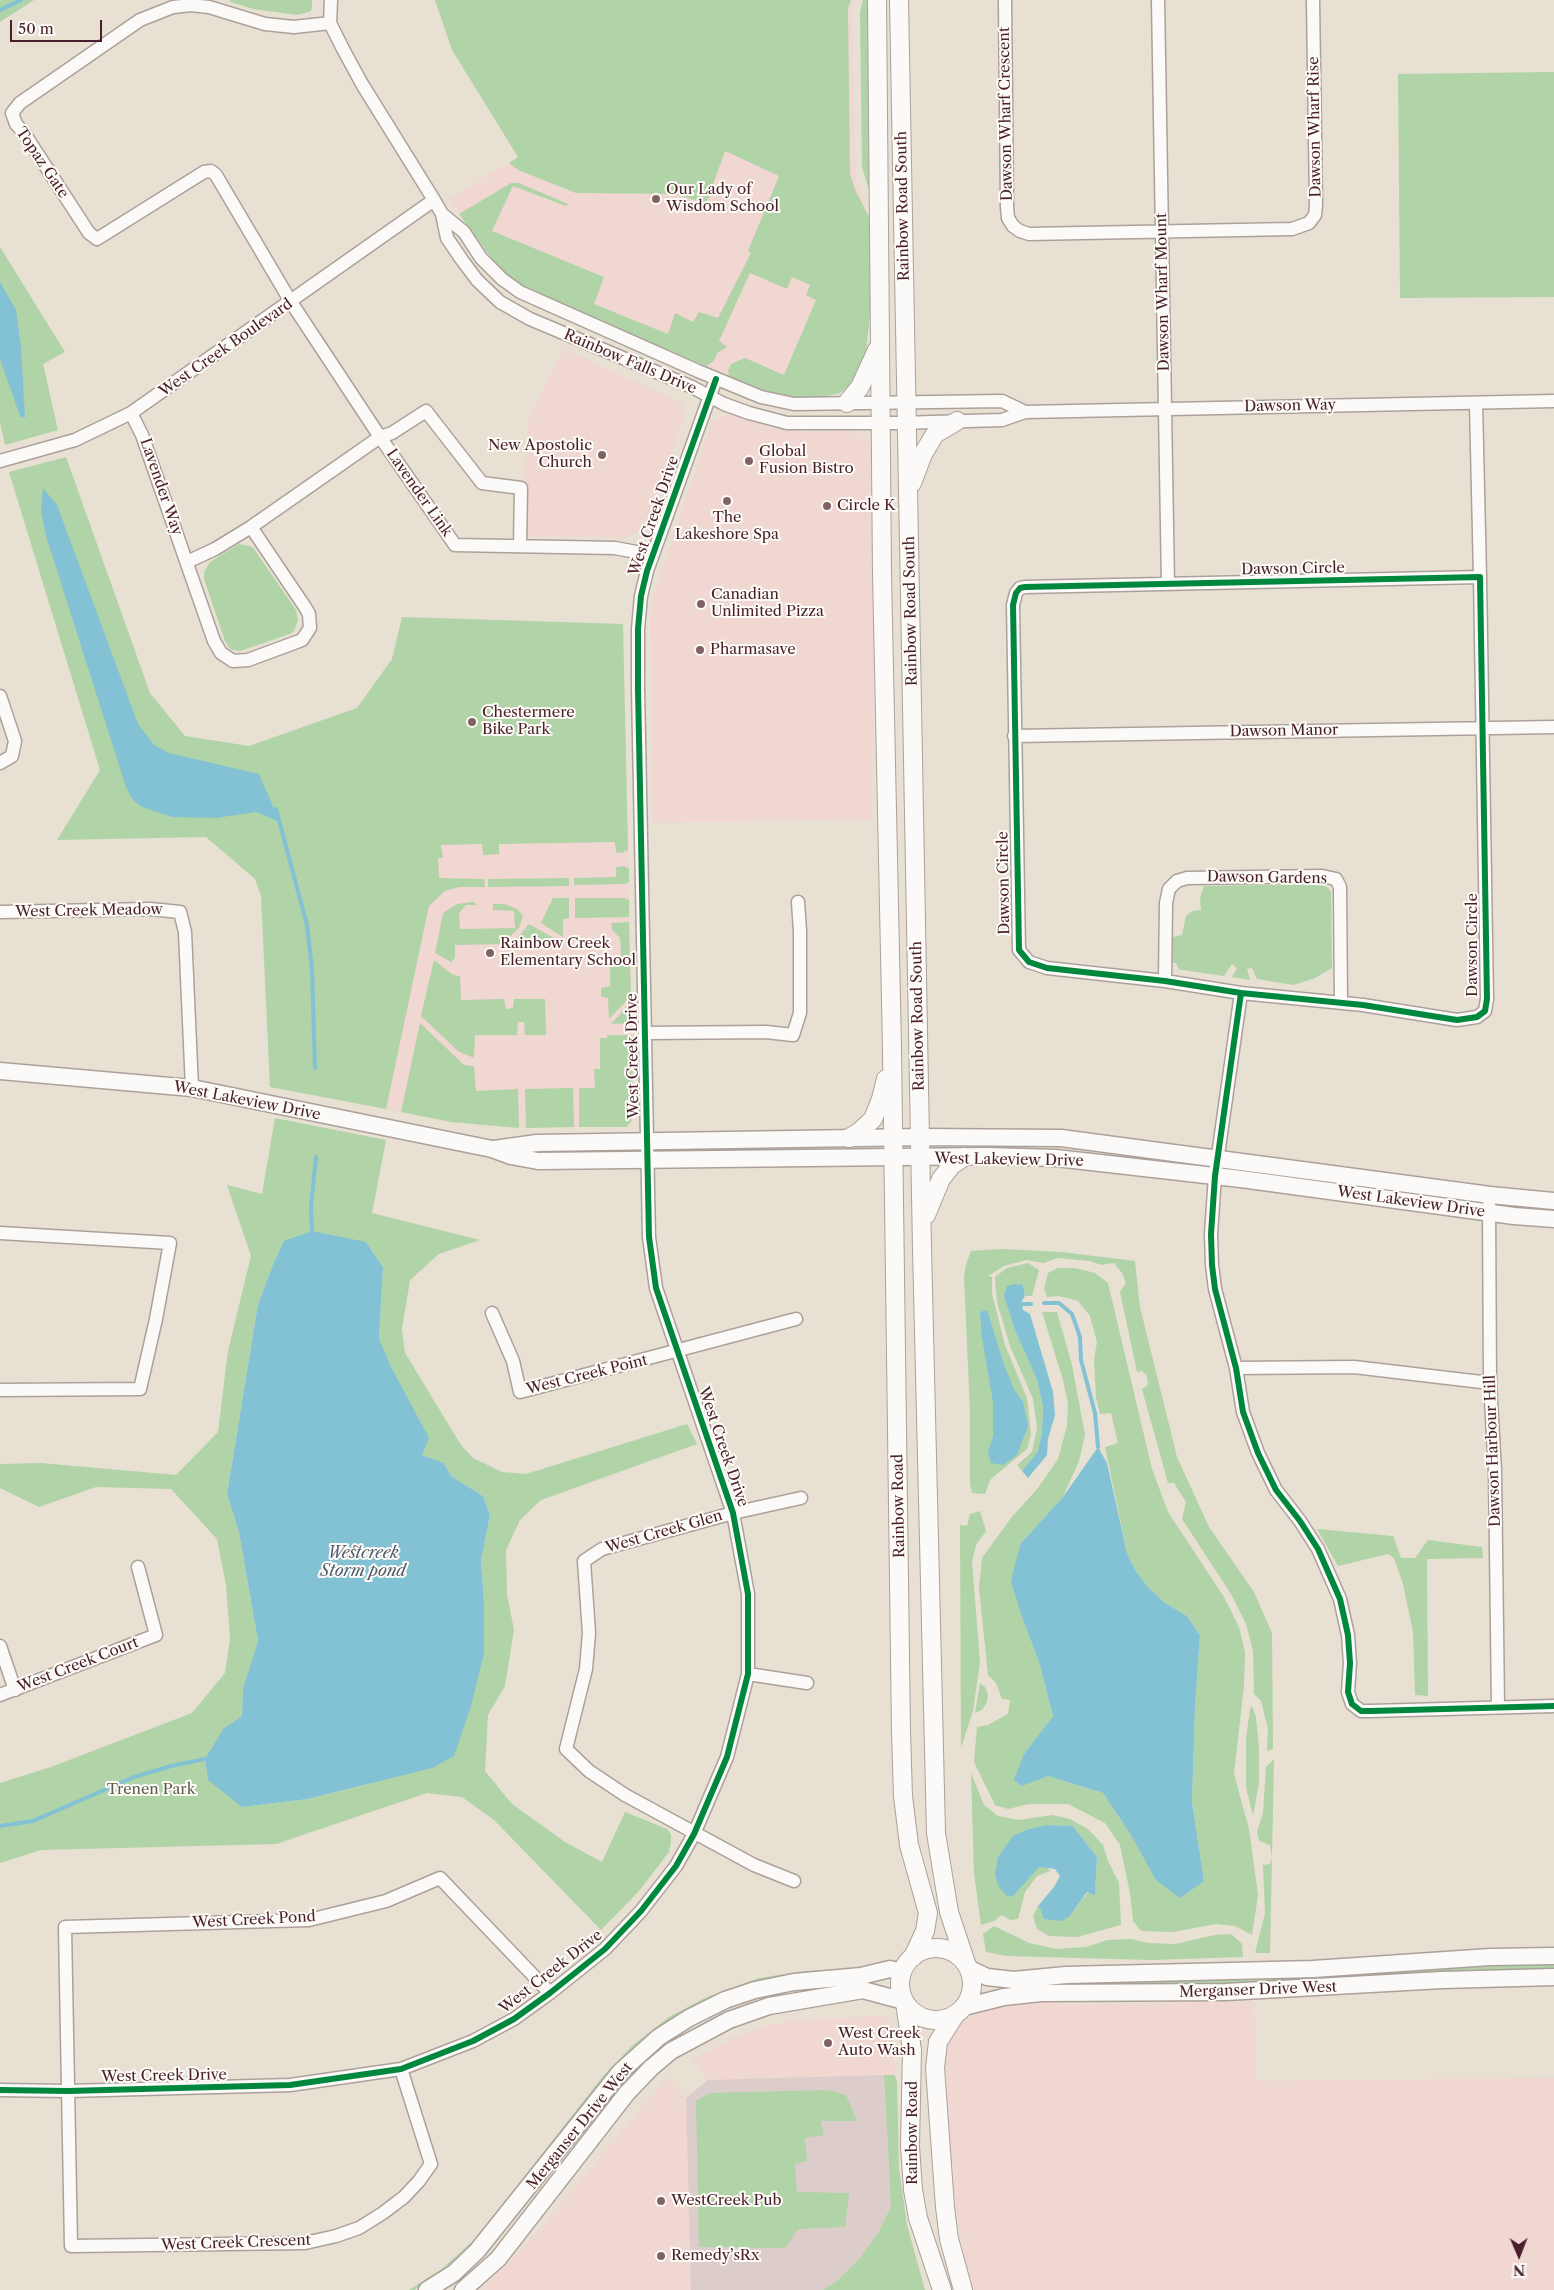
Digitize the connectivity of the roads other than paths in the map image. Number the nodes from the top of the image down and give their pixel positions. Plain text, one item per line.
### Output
1 (331, 0) edge
2 (877, 0) edge
3 (899, 0) edge
4 (1005, 0) edge
5 (1158, 0) edge
6 (1313, 0) edge
7 (330, 23) junction
8 (434, 200) junction
9 (442, 214) junction
10 (1162, 231) junction
11 (291, 302) junction
12 (881, 343) junction
13 (716, 379) junction
14 (709, 396) junction
15 (1554, 402) edge
16 (847, 403) junction
17 (881, 403) junction
18 (903, 403) junction
19 (1476, 403) junction
20 (1164, 408) junction
21 (1025, 412) junction
22 (131, 414) junction
23 (957, 421) junction
24 (881, 423) junction
25 (903, 423) junction
26 (380, 437) junction
27 (0, 460) edge
28 (909, 490) junction
29 (251, 527) junction
30 (520, 546) junction
31 (652, 555) junction
32 (187, 562) junction
33 (1480, 577) junction
34 (1168, 584) junction
35 (0, 696) edge
36 (1554, 727) edge
37 (1483, 728) junction
38 (1014, 736) junction
39 (0, 763) edge
40 (798, 902) dead end
41 (0, 912) edge
42 (1165, 981) junction
43 (1241, 993) junction
44 (1341, 1003) junction
45 (646, 1033) junction
46 (892, 1049) junction
47 (0, 1071) edge
48 (192, 1088) junction
49 (894, 1137) junction
50 (921, 1137) junction
51 (849, 1138) junction
52 (647, 1142) junction
53 (492, 1149) junction
54 (964, 1157) junction
55 (894, 1158) junction
56 (921, 1158) junction
57 (648, 1160) junction
58 (1217, 1160) junction
59 (1216, 1176) junction
60 (1490, 1195) junction
61 (1554, 1201) edge
62 (1488, 1212) junction
63 (1554, 1219) edge
64 (923, 1222) junction
65 (0, 1233) edge
66 (492, 1313) dead end
67 (796, 1319) dead end
68 (678, 1352) junction
69 (1236, 1368) junction
70 (1490, 1383) junction
71 (0, 1390) edge
72 (801, 1498) dead end
73 (733, 1513) junction
74 (138, 1567) dead end
75 (0, 1646) edge
76 (748, 1674) junction
77 (807, 1683) dead end
78 (15, 1690) junction
79 (0, 1695) edge
80 (1554, 1706) edge
81 (1498, 1707) junction
82 (694, 1834) junction
83 (794, 1881) dead end
84 (1554, 1956) edge
85 (913, 1957) junction
86 (967, 1967) junction
87 (902, 1972) junction
88 (1554, 1977) edge
89 (550, 1993) junction
90 (904, 2002) junction
91 (959, 2011) junction
92 (660, 2037) junction
93 (671, 2051) junction
94 (401, 2069) junction
95 (0, 2090) edge
96 (68, 2090) junction
97 (548, 2163) junction
98 (563, 2175) junction
99 (427, 2290) edge
100 (463, 2290) edge
101 (940, 2290) edge
102 (963, 2290) edge

1 - 7 street
2 - 12 main road, Rainbow Road South
3 - 18 main road, Rainbow Road South
4 - 10 street, Dawson Wharf Crescent
5 - 10 street, Dawson Wharf Mount
6 - 10 street, Dawson Wharf Rise
7 - 8 street, Rainbow Falls Drive
7 - 11 street, Topaz Gate
8 - 9 street, Rainbow Falls Drive
8 - 11 street, West Creek Boulevard
9 - 13 street, Rainbow Falls Drive
9 - 14 street, Rainbow Falls Drive
10 - 20 street, Dawson Wharf Mount
11 - 22 street, West Creek Boulevard
11 - 26 street, Lavender Link
12 - 16 main road
12 - 17 main road, Rainbow Road South
13 - 14 street, West Creek Drive
13 - 16 street, Rainbow Falls Drive
14 - 24 street, Rainbow Falls Drive
14 - 31 street, West Creek Drive
15 - 19 street, Dawson Way
16 - 17 street, Rainbow Falls Drive
17 - 18 street, Rainbow Falls Drive
17 - 24 main road, Rainbow Road South
18 - 21 street, Dawson Way
18 - 25 main road, Rainbow Road South
19 - 20 street, Dawson Way
19 - 33 street, Dawson Circle
20 - 21 street, Dawson Way
20 - 34 street, Dawson Wharf Mount
21 - 23 street, Dawson Way
22 - 27 street, West Creek Boulevard
22 - 32 street, Lavender Way
23 - 25 street, Dawson Way
23 - 28 main road
24 - 25 street, Rainbow Falls Drive
24 - 46 main road, Rainbow Road South
25 - 28 main road, Rainbow Road South
26 - 29 street
26 - 30 street, Lavender Link
26 - 30 street
28 - 50 main road, Rainbow Road South
29 - 32 street
29 - 32 street, Lavender Way
30 - 31 street, Lavender Link
31 - 45 street, West Creek Drive
33 - 34 street, Dawson Circle
33 - 37 street, Dawson Circle
34 - 38 street, Dawson Circle
35 - 39 street
36 - 37 street, Dawson Manor
37 - 38 street, Dawson Manor
37 - 44 street, Dawson Circle
38 - 42 street, Dawson Circle
40 - 45 street
41 - 48 street, West Creek Meadow
42 - 43 street, Dawson Circle
42 - 44 street, Dawson Gardens
43 - 44 street, Dawson Circle
43 - 58 street
45 - 52 street, West Creek Drive
46 - 49 main road, Rainbow Road
46 - 51 main road
47 - 48 street, West Lakeview Drive
48 - 53 street, West Lakeview Drive
49 - 50 street, West Lakeview Drive
49 - 51 street, West Lakeview Drive
49 - 55 main road, Rainbow Road
50 - 56 main road, Rainbow Road South
50 - 58 street, West Lakeview Drive
51 - 52 street, West Lakeview Drive
52 - 53 street, West Lakeview Drive
52 - 57 street, West Creek Drive
53 - 57 street, West Lakeview Drive
54 - 56 street, West Lakeview Drive
54 - 59 street, West Lakeview Drive
54 - 64 main road
55 - 56 street, West Lakeview Drive
55 - 57 street, West Lakeview Drive
55 - 85 main road, Rainbow Road
56 - 64 main road, Rainbow Road South
57 - 68 street, West Creek Drive
58 - 59 street
58 - 60 street, West Lakeview Drive
59 - 62 street, West Lakeview Drive
59 - 69 street
60 - 61 street, West Lakeview Drive
60 - 62 street, Dawson Harbour Hill
62 - 63 street, West Lakeview Drive
62 - 70 street, Dawson Harbour Hill
64 - 86 main road, Rainbow Road
65 - 71 street
66 - 68 street, West Creek Point
67 - 68 street
68 - 73 street, West Creek Drive
69 - 70 street
69 - 81 street
70 - 81 street, Dawson Harbour Hill
72 - 73 street
73 - 76 street, West Creek Drive
73 - 82 street, West Creek Glen
74 - 78 street, West Creek Court
75 - 78 street
76 - 77 street
76 - 82 street, West Creek Drive
78 - 79 street, West Creek Court
80 - 81 street
82 - 83 street
82 - 89 street, West Creek Drive
84 - 86 street, Merganser Drive West
85 - 86 main road
85 - 87 main road
86 - 91 main road
87 - 90 main road
87 - 92 street, Merganser Drive West
88 - 91 street, Merganser Drive West
89 - 94 street, West Creek Drive
89 - 96 street, West Creek Pond
90 - 91 main road
90 - 93 street, Merganser Drive West
90 - 101 main road, Rainbow Road
91 - 102 main road, Rainbow Road
92 - 93 street
92 - 97 street, Merganser Drive West
93 - 98 street, Merganser Drive West
94 - 96 street, West Creek Drive
94 - 96 street, West Creek Crescent
95 - 96 street, West Creek Drive
97 - 98 street
97 - 99 street, Merganser Drive West
98 - 100 street, Merganser Drive West

